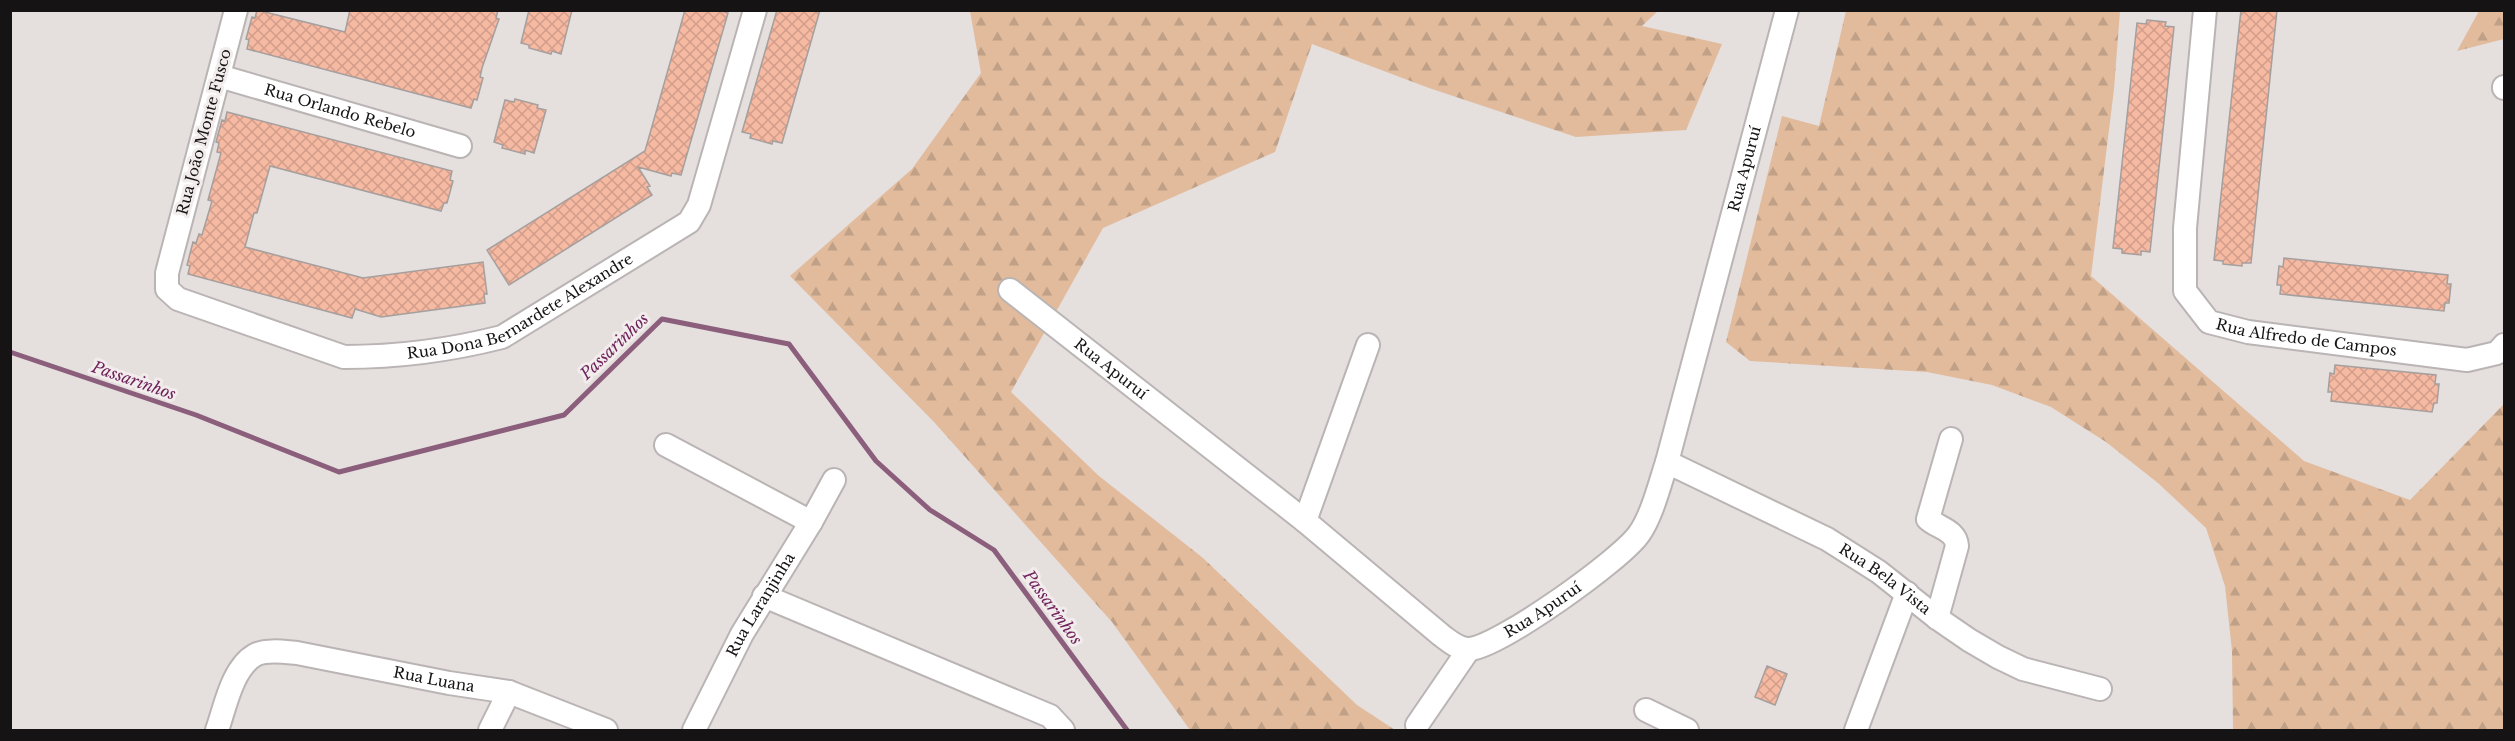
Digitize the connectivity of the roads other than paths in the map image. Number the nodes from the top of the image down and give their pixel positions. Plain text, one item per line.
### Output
1 (236, 10) edge
2 (756, 10) edge
3 (1787, 10) edge
4 (2205, 10) edge
5 (219, 76) junction
6 (460, 146) dead end
7 (172, 254) joint
8 (1010, 290) dead end
9 (1368, 345) dead end
10 (2505, 345) edge
11 (1951, 440) dead end
12 (666, 445) dead end
13 (1667, 462) junction
14 (834, 480) dead end
15 (1305, 521) junction
16 (811, 522) junction
17 (1907, 593) junction
18 (764, 596) junction
19 (1937, 618) junction
20 (1469, 649) junction
21 (2100, 689) dead end
22 (509, 692) junction
23 (1646, 710) dead end
24 (1417, 725) dead end
25 (217, 730) edge
26 (490, 730) edge
27 (606, 730) edge
28 (694, 730) edge
29 (1063, 730) edge
30 (1688, 730) edge
31 (1857, 730) edge

1 - 5 street, Rua João Monte Fusco
2 - 7 street, Rua Dona Bernardete Alexandre
3 - 13 street, Rua Apuruí
4 - 10 street, Rua Alfredo de Campos
5 - 6 street, Rua Orlando Rebelo
5 - 7 street, Rua João Monte Fusco
8 - 15 street, Rua Apuruí
9 - 15 street
11 - 19 street
12 - 16 street
13 - 17 street, Rua Bela Vista
13 - 20 street, Rua Apuruí
14 - 16 street, Rua Laranjinha
15 - 20 street, Rua Apuruí
16 - 18 street, Rua Laranjinha
17 - 19 street, Rua Bela Vista
17 - 31 street
18 - 28 street, Rua Laranjinha
18 - 29 street
19 - 21 street, Rua Bela Vista
20 - 24 street
22 - 25 street, Rua Luana
22 - 26 street
22 - 27 street, Rua Luana
23 - 30 street

